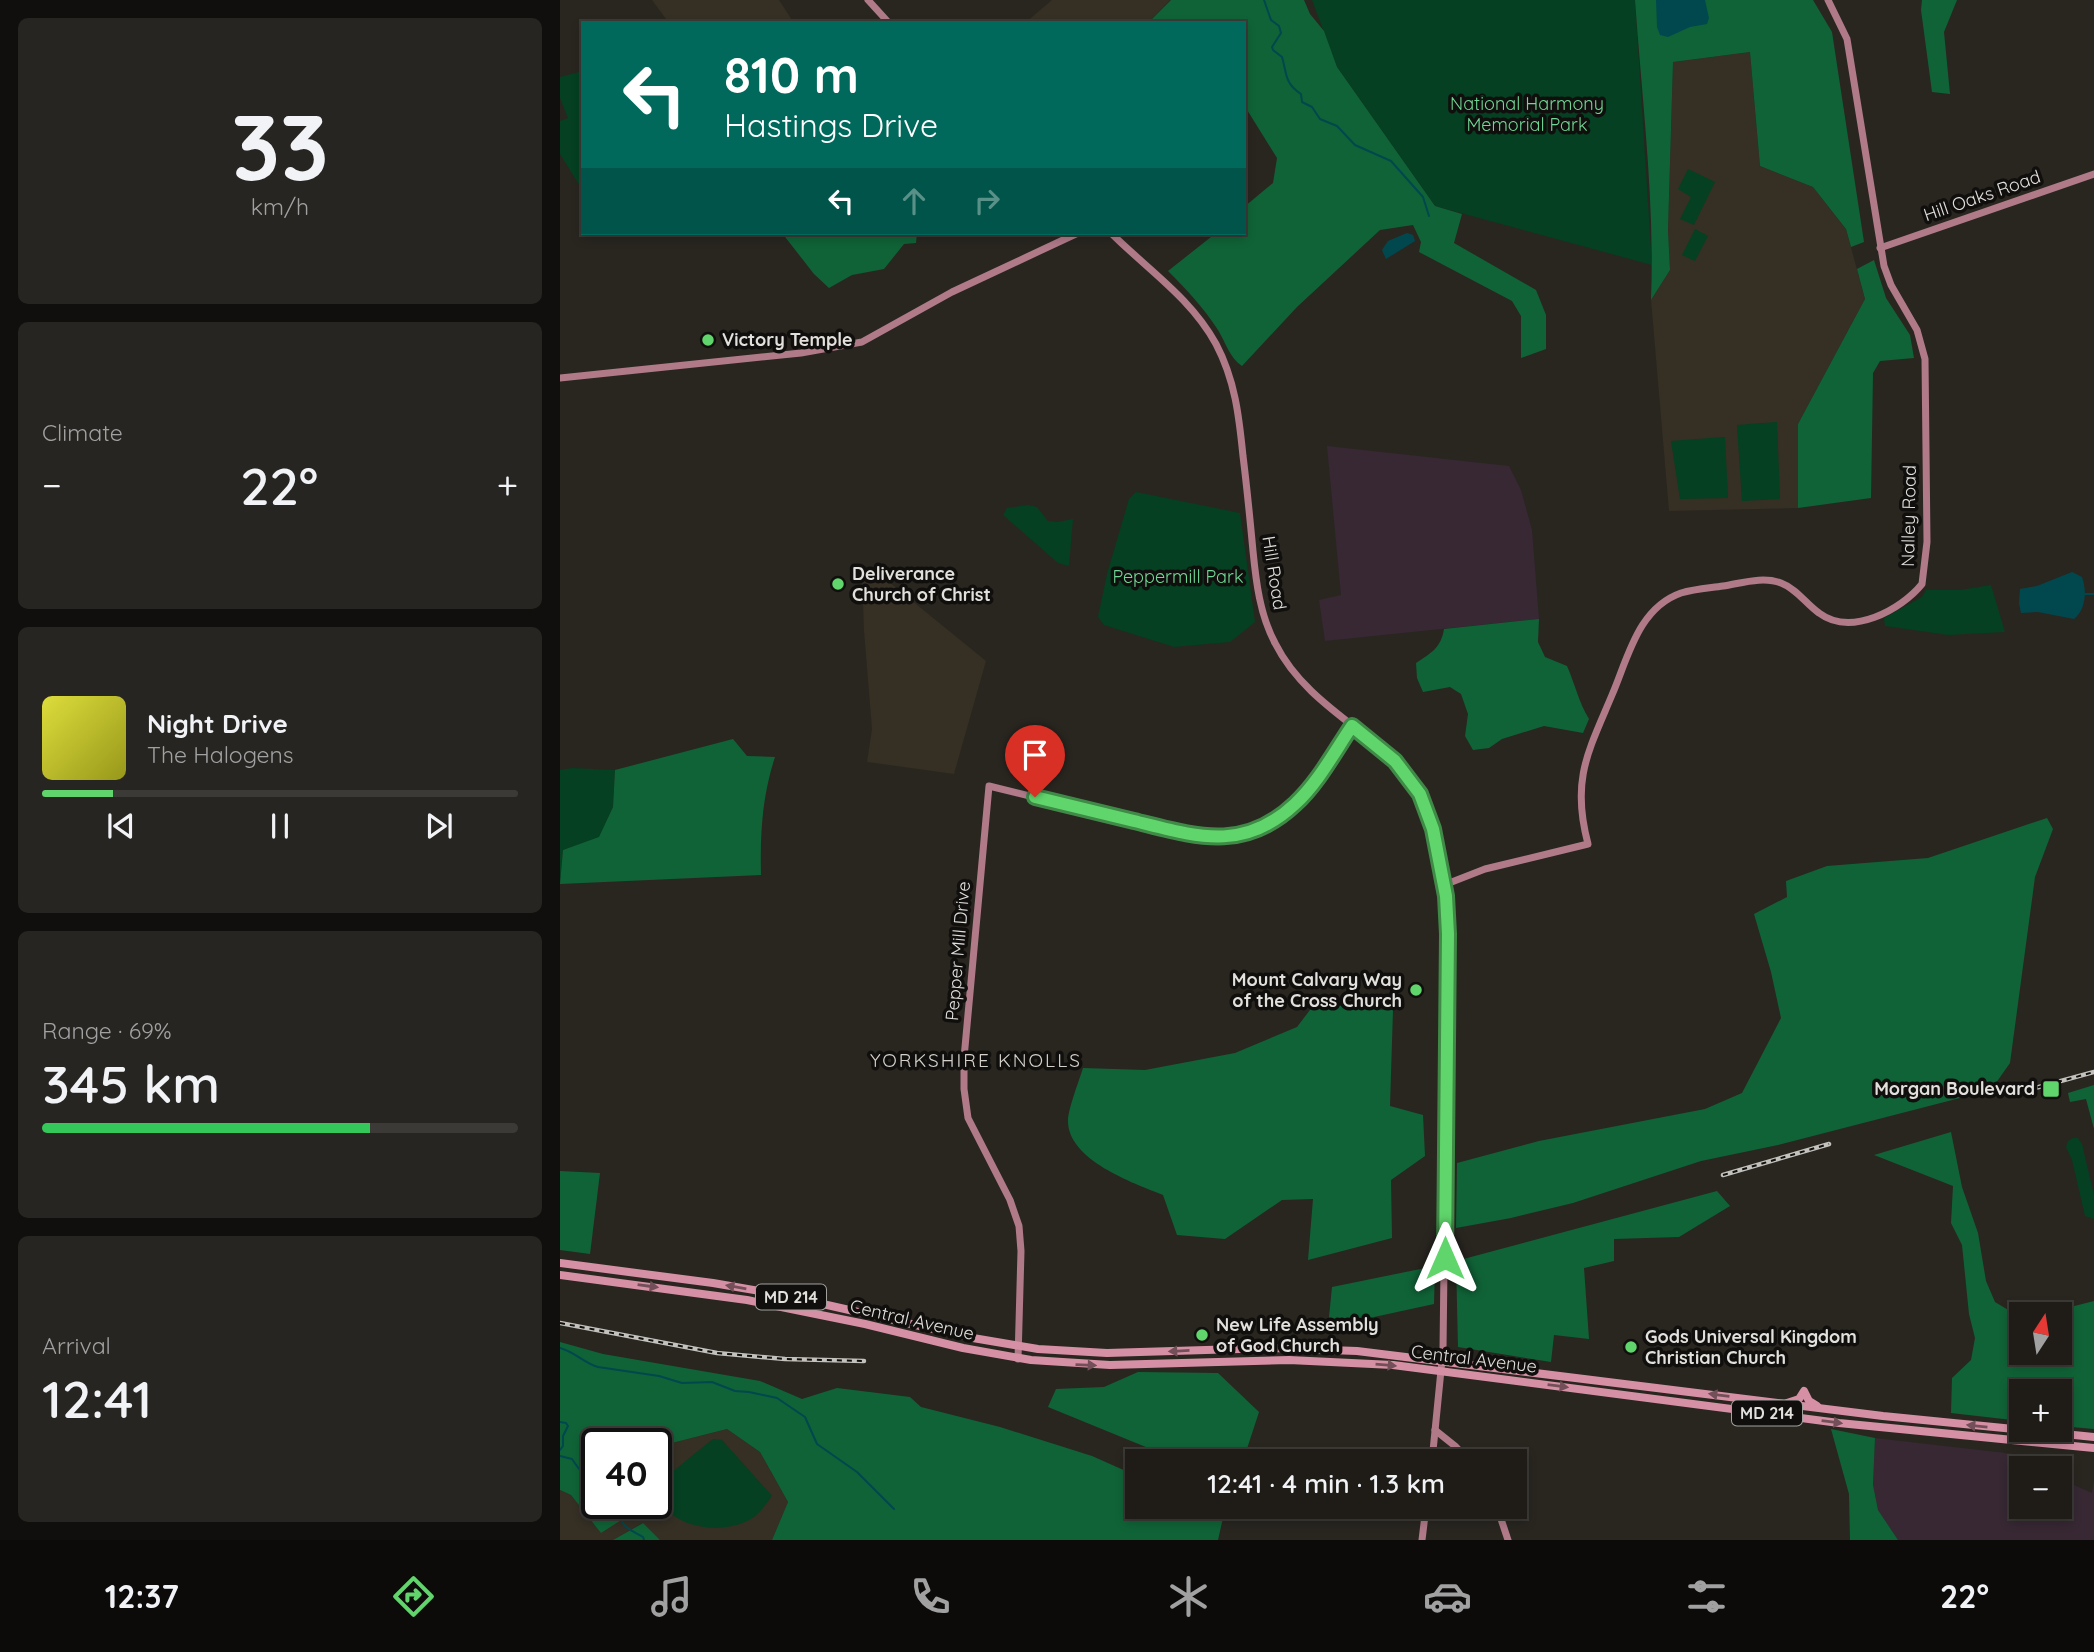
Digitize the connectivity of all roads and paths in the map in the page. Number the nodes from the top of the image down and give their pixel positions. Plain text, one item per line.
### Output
1 (868, 0) edge
2 (1828, 0) edge
3 (887, 21) edge
4 (2094, 174) edge
5 (1074, 235) edge
6 (1113, 235) edge
7 (1880, 248) junction
8 (560, 378) edge
9 (1352, 726) junction
10 (1444, 886) junction
11 (560, 1263) edge
12 (560, 1275) edge
13 (1018, 1346) junction
14 (1018, 1359) junction
15 (1443, 1360) junction
16 (1442, 1371) junction
17 (1784, 1404) junction
18 (1821, 1409) junction
19 (1435, 1430) junction
20 (2094, 1437) edge
21 (2094, 1448) edge
22 (1433, 1449) edge
23 (1458, 1449) edge
24 (1425, 1519) edge
25 (1501, 1519) edge
26 (1422, 1540) edge
27 (1508, 1540) edge

1 - 3 street
2 - 7 street, Nalley Road
4 - 7 street, Hill Oaks Road
5 - 8 street
6 - 9 street, Hill Road
7 - 10 street, Nalley Road
9 - 10 street, Hill Road
9 - 13 street, Pepper Mill Drive
10 - 15 street, Hill Road
13 -> 11 main road, Central Avenue / MD 214
12 -> 14 main road, Central Avenue / MD 214
13 - 14 street, Pepper Mill Drive
15 -> 13 main road, Central Avenue / MD 214
14 -> 16 main road, Central Avenue / MD 214
15 - 16 street, Hill Road
17 -> 15 main road, Central Avenue / MD 214
16 - 19 street, Hill Road
16 -> 21 main road, Central Avenue / MD 214
17 - 18 main road, Central Avenue / MD 214
17 - 18 main road
20 -> 18 main road, Central Avenue / MD 214
19 - 22 street, Hill Road
19 - 23 street
24 - 26 street
25 - 27 street

